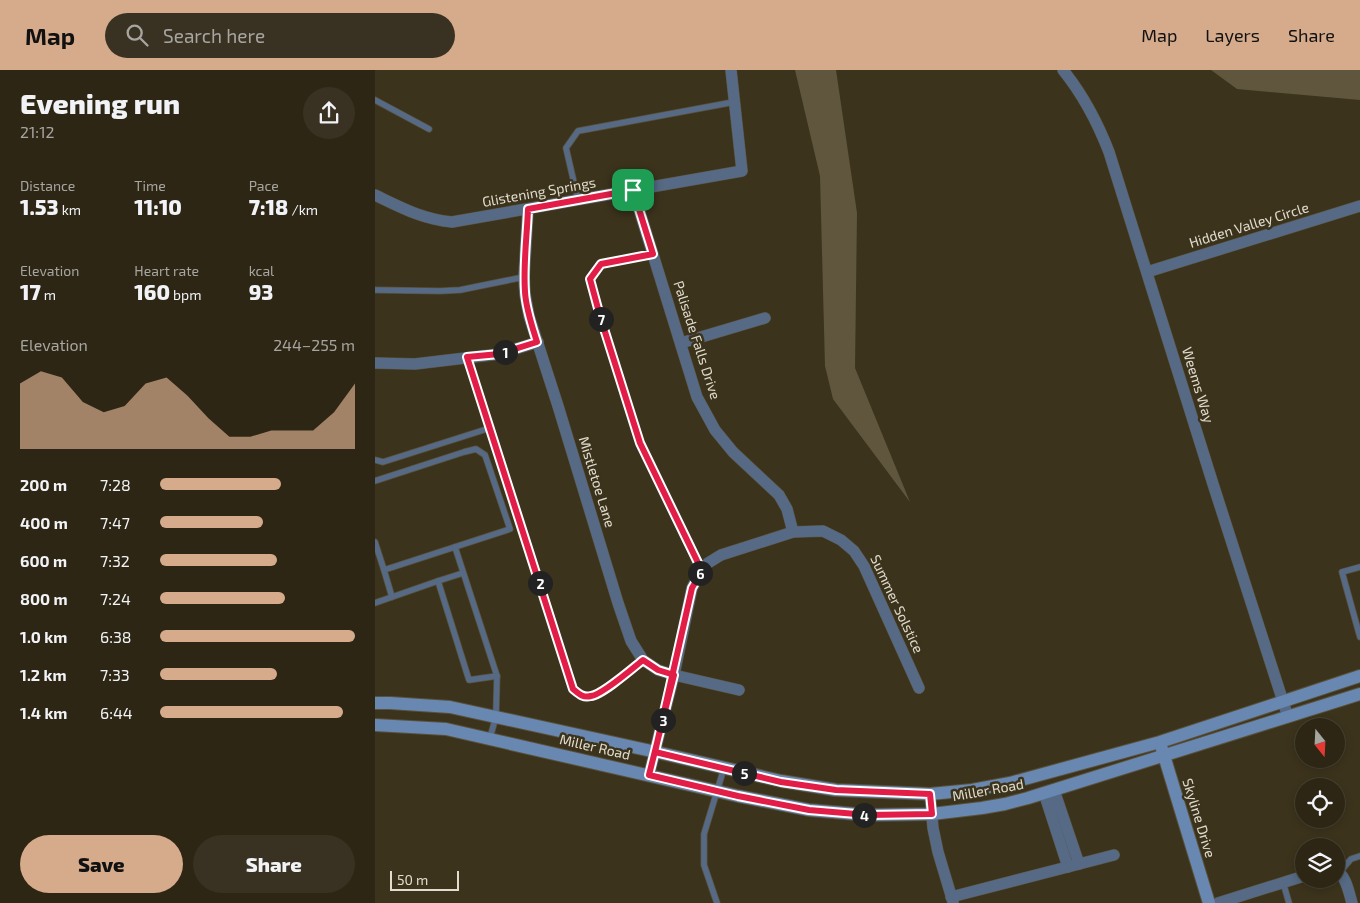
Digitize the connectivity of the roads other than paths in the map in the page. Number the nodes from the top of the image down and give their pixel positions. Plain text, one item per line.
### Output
1 (731, 70) edge
2 (1063, 70) edge
3 (375, 100) edge
4 (735, 102) junction
5 (429, 129) dead end
6 (633, 190) junction
7 (375, 194) edge
8 (578, 200) junction
9 (1360, 206) edge
10 (528, 209) junction
11 (653, 254) junction
12 (1147, 272) junction
13 (524, 276) junction
14 (375, 290) edge
15 (765, 318) dead end
16 (537, 342) junction
17 (681, 344) junction
18 (467, 357) junction
19 (375, 363) edge
20 (490, 428) junction
21 (375, 460) edge
22 (375, 481) edge
23 (793, 532) junction
24 (375, 542) edge
25 (455, 547) junction
26 (1360, 567) edge
27 (384, 570) junction
28 (702, 571) junction
29 (463, 572) junction
30 (438, 581) junction
31 (392, 598) junction
32 (375, 603) edge
33 (1360, 637) edge
34 (643, 660) junction
35 (674, 675) junction
36 (497, 676) junction
37 (1360, 676) edge
38 (919, 688) dead end
39 (739, 690) dead end
40 (1360, 694) edge
41 (1283, 701) junction
42 (375, 703) edge
43 (496, 716) junction
44 (1288, 717) junction
45 (375, 724) edge
46 (490, 738) junction
47 (1160, 742) junction
48 (655, 752) junction
49 (1164, 756) junction
50 (724, 768) junction
51 (649, 775) junction
52 (717, 791) junction
53 (1049, 792) junction
54 (930, 794) junction
55 (932, 814) junction
56 (1114, 855) dead end
57 (1360, 856) edge
58 (1345, 864) edge
59 (1073, 866) junction
60 (1295, 879) edge
61 (1283, 882) junction
62 (1345, 883) edge
63 (952, 900) edge
64 (717, 903) edge
65 (1209, 903) edge
66 (1218, 903) edge
67 (1289, 903) edge
68 (1352, 903) edge

1 - 4 street
2 - 12 street, Weems Way
3 - 5 lane
4 - 6 street, Glistening Springs
4 - 8 lane
6 - 8 street, Glistening Springs
6 - 11 street, Palisade Falls Drive
7 - 10 street, Glistening Springs
8 - 10 street, Glistening Springs
9 - 12 street, Hidden Valley Circle
10 - 13 street, Mistletoe Lane
11 - 17 street, Palisade Falls Drive
11 - 28 lane
12 - 41 street, Weems Way
13 - 14 lane
13 - 16 street, Mistletoe Lane
15 - 17 street
16 - 18 street
16 - 34 street, Mistletoe Lane
17 - 23 street, Palisade Falls Drive
18 - 19 street
18 - 20 lane
20 - 21 lane
20 - 34 lane
22 - 25 lane
23 - 28 street, Summer Solstice
23 - 38 street, Summer Solstice
24 - 27 lane
25 - 27 lane
25 - 29 lane
26 - 33 lane
27 - 31 lane
28 - 35 street, Summer Solstice
29 - 30 lane
29 - 36 lane
30 - 31 lane
30 - 36 lane
31 - 32 lane
34 - 35 street, Mistletoe Lane
35 - 39 street, Mistletoe Lane
35 - 48 street, Summer Solstice
36 - 43 lane
37 - 41 main road, Miller Road
40 - 44 main road, Miller Road
41 - 44 street, Weems Way
41 - 47 main road, Miller Road
42 - 43 main road, Miller Road
43 - 46 lane
43 - 48 main road, Miller Road
44 - 49 main road, Miller Road
45 - 46 main road, Miller Road
46 - 51 main road, Miller Road
47 - 49 main road, Skyline Drive
47 - 54 main road, Miller Road
48 - 50 main road, Miller Road
48 - 51 street, Summer Solstice
49 - 53 main road, Miller Road
49 - 65 main road, Skyline Drive
50 - 52 lane
50 - 54 main road, Miller Road
51 - 52 main road, Miller Road
52 - 55 main road, Miller Road
52 - 64 lane
53 - 55 main road, Miller Road
53 - 59 street
54 - 55 street
55 - 63 street
56 - 59 street
57 - 58 lane
59 - 63 street
60 - 61 street
61 - 66 street
61 - 67 lane
62 - 68 street

